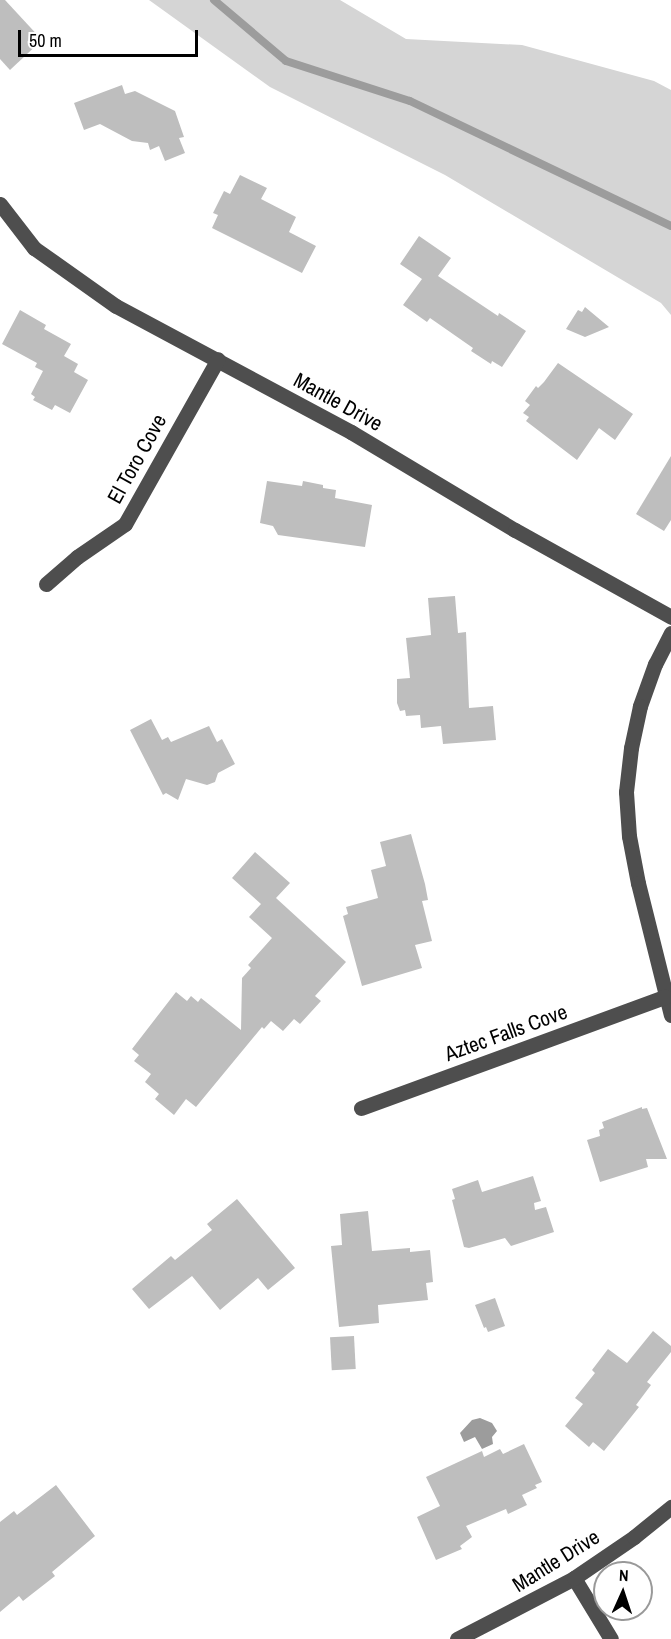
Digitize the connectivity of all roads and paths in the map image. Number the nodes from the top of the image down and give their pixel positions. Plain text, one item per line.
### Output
1 (0, 204) edge
2 (218, 359) junction
3 (46, 584) dead end
4 (671, 617) edge
5 (671, 633) edge
6 (665, 997) junction
7 (671, 1014) edge
8 (361, 1108) dead end
9 (671, 1507) edge
10 (574, 1578) junction
11 (457, 1639) edge
12 (611, 1639) edge

1 - 2 street, Mantle Drive
2 - 3 street, El Toro Cove
2 - 4 street, Mantle Drive
5 - 6 street
6 - 7 street
6 - 8 street, Aztec Falls Cove
9 - 10 street, Mantle Drive
10 - 11 street, Mantle Drive
10 - 12 street

